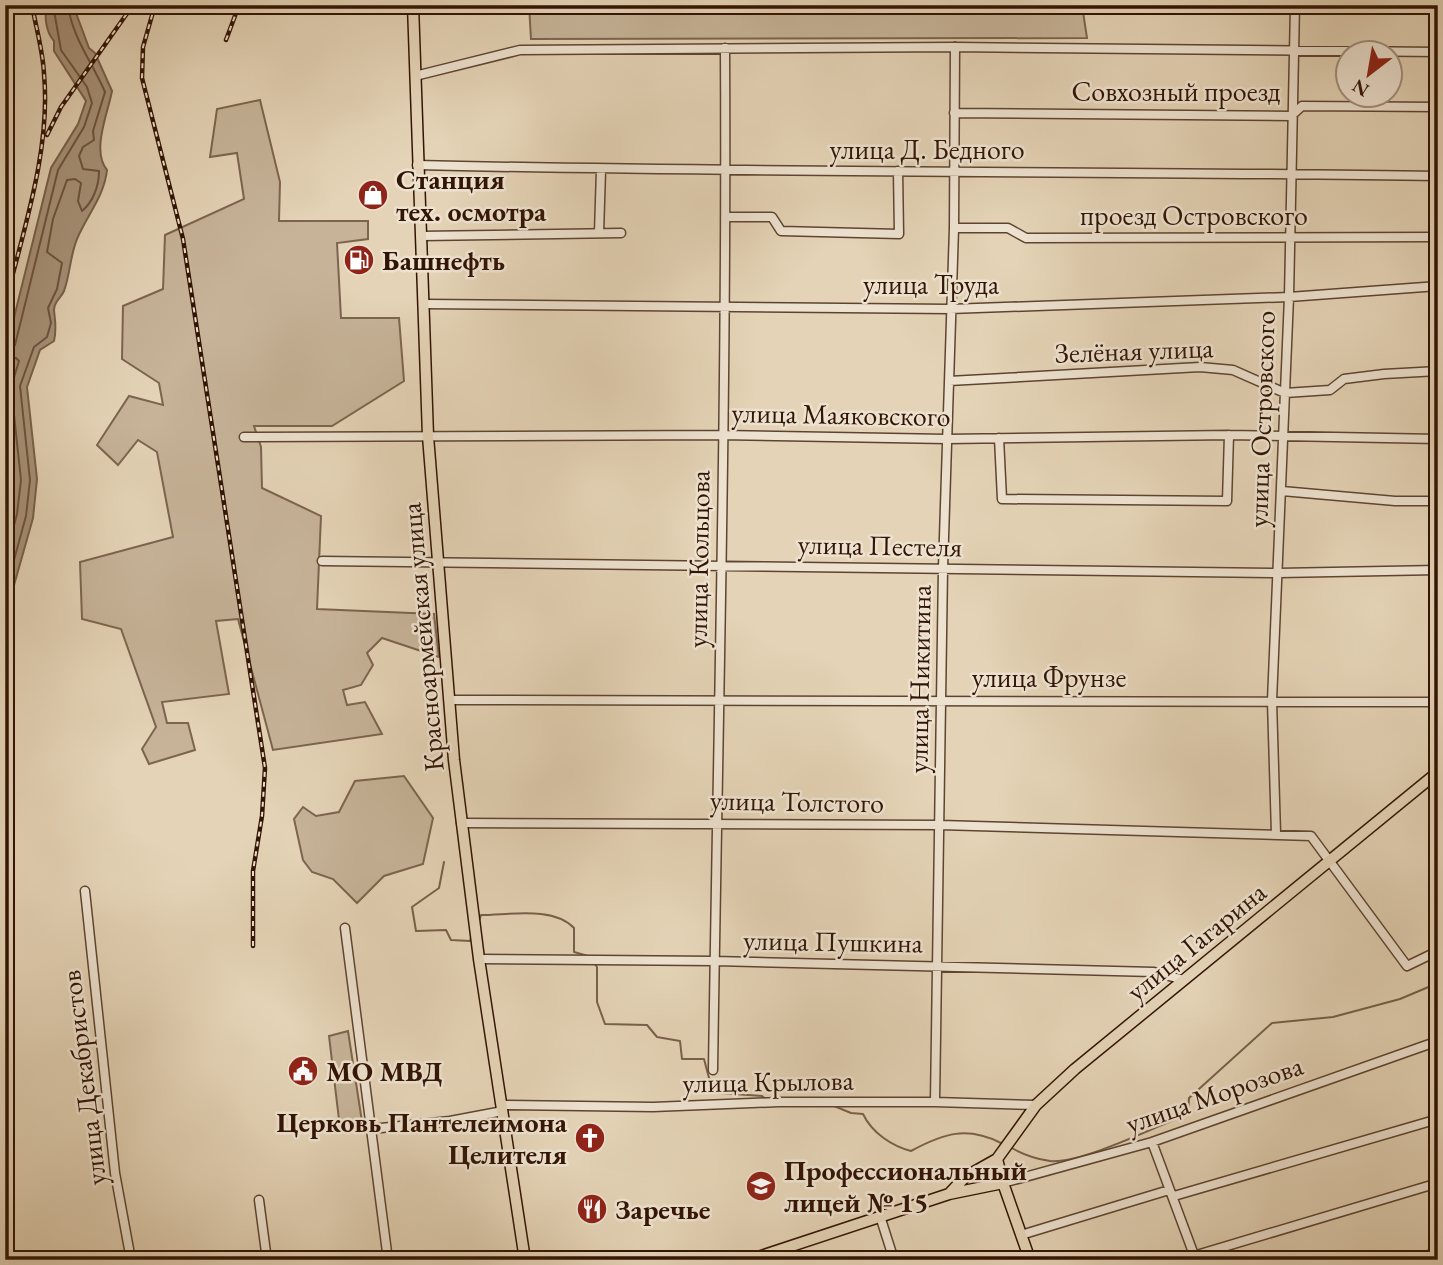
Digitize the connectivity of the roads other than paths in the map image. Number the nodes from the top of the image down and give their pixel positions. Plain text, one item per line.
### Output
1 (413, 5) edge
2 (1295, 5) edge
3 (955, 47) junction
4 (724, 48) junction
5 (1294, 52) junction
6 (1438, 52) edge
7 (415, 76) junction
8 (1438, 107) edge
9 (954, 113) junction
10 (1291, 116) junction
11 (417, 165) junction
12 (601, 170) junction
13 (898, 171) junction
14 (954, 171) junction
15 (725, 173) junction
16 (1291, 174) junction
17 (1438, 176) edge
18 (727, 217) junction
19 (954, 228) junction
20 (599, 233) junction
21 (621, 233) dead end
22 (421, 236) junction
23 (1438, 237) edge
24 (1288, 238) junction
25 (1438, 286) edge
26 (1289, 297) junction
27 (424, 304) junction
28 (723, 306) junction
29 (950, 309) junction
30 (1438, 371) edge
31 (948, 381) junction
32 (1285, 393) junction
33 (721, 435) junction
34 (1229, 435) junction
35 (428, 436) junction
36 (244, 437) dead end
37 (1283, 437) junction
38 (999, 438) junction
39 (947, 439) junction
40 (1438, 439) edge
41 (1282, 491) junction
42 (1438, 501) edge
43 (321, 561) dead end
44 (440, 563) junction
45 (724, 566) junction
46 (943, 568) junction
47 (1438, 570) edge
48 (1279, 573) junction
49 (943, 699) junction
50 (450, 700) junction
51 (718, 701) junction
52 (1272, 701) junction
53 (1438, 702) edge
54 (1438, 772) edge
55 (716, 823) junction
56 (461, 824) junction
57 (940, 825) junction
58 (1276, 834) junction
59 (1329, 863) junction
60 (85, 891) dead end
61 (345, 929) dead end
62 (1438, 951) edge
63 (480, 959) junction
64 (715, 961) junction
65 (938, 967) junction
66 (1184, 980) junction
67 (1438, 1041) edge
68 (713, 1070) dead end
69 (935, 1102) junction
70 (1036, 1105) junction
71 (502, 1108) junction
72 (1438, 1119) edge
73 (371, 1129) junction
74 (1152, 1142) junction
75 (997, 1159) junction
76 (1003, 1183) junction
77 (1438, 1183) edge
78 (1171, 1193) junction
79 (950, 1194) junction
80 (259, 1200) dead end
81 (880, 1216) junction
82 (1021, 1235) junction
83 (1438, 1252) edge
84 (1194, 1255) junction
85 (769, 1257) edge
86 (131, 1260) edge
87 (267, 1260) edge
88 (388, 1260) edge
89 (525, 1260) edge
90 (749, 1260) edge
91 (894, 1260) edge
92 (1030, 1260) edge
93 (1180, 1260) edge
94 (1413, 1260) edge

1 - 7 main road, Красноармейская улица
2 - 5 street, улица Островского
3 - 4 street
3 - 5 street
3 - 9 street, улица Никитина
4 - 7 street
4 - 15 street, улица Кольцова
5 - 6 street
5 - 10 street, улица Островского
7 - 11 main road, Красноармейская улица
8 - 10 street, Совхозный проезд
9 - 10 street, Совхозный проезд
9 - 14 street, улица Никитина
10 - 16 street, улица Островского
11 - 12 street, улица Д. Бедного
11 - 22 main road, Красноармейская улица
12 - 15 street, улица Д. Бедного
12 - 20 street
13 - 14 street, улица Д. Бедного
13 - 15 street, улица Д. Бедного
13 - 18 street
14 - 16 street, улица Д. Бедного
14 - 19 street, улица Никитина
15 - 18 street, улица Кольцова
16 - 17 street, улица Д. Бедного
16 - 24 street, улица Островского
18 - 28 street, улица Кольцова
19 - 24 street, проезд Островского
19 - 29 street, улица Никитина
20 - 21 street
20 - 22 street
22 - 27 main road, Красноармейская улица
23 - 24 street, проезд Островского
24 - 26 street, улица Островского
25 - 26 street, улица Труда
26 - 29 street, улица Труда
26 - 32 street, улица Островского
27 - 28 street, улица Труда
27 - 35 main road, Красноармейская улица
28 - 29 street, улица Труда
28 - 33 street, улица Кольцова
29 - 31 street, улица Никитина
30 - 32 street, Зелёная улица
31 - 32 street, Зелёная улица
31 - 39 street, улица Никитина
32 - 37 street, улица Островского
33 - 35 street, улица Маяковского
33 - 39 street, улица Маяковского
33 - 45 street, улица Кольцова
34 - 37 street, улица Маяковского
34 - 38 street, улица Маяковского
34 - 38 street
35 - 36 street, улица Маяковского
35 - 44 main road, Красноармейская улица
37 - 40 street, улица Маяковского
37 - 41 street, улица Островского
38 - 39 street, улица Маяковского
39 - 46 street, улица Никитина
41 - 42 street
41 - 48 street, улица Островского
43 - 44 street, улица Пестеля
44 - 45 street, улица Пестеля
44 - 50 main road, Красноармейская улица
45 - 46 street, улица Пестеля
45 - 51 street, улица Кольцова
46 - 48 street, улица Пестеля
46 - 49 street, улица Никитина
47 - 48 street, улица Пестеля
48 - 52 street, улица Островского
49 - 51 street, улица Фрунзе
49 - 52 street, улица Фрунзе
49 - 57 street, улица Никитина
50 - 51 street, улица Фрунзе
50 - 56 main road, Красноармейская улица
51 - 55 street, улица Кольцова
52 - 53 street, улица Фрунзе
52 - 58 street, улица Островского
54 - 59 main road, улица Гагарина
55 - 56 street, улица Толстого
55 - 57 street, улица Толстого
55 - 64 street, улица Кольцова
56 - 63 main road, Красноармейская улица
57 - 58 street, улица Толстого
57 - 65 street, улица Никитина
58 - 59 street, улица Толстого
59 - 62 street
59 - 66 main road, улица Гагарина
60 - 86 street, улица Декабристов
61 - 73 street
63 - 64 street, улица Пушкина
63 - 71 main road, Красноармейская улица
64 - 65 street, улица Пушкина
64 - 68 street, улица Кольцова
65 - 66 street, улица Пушкина
65 - 69 street, улица Никитина
66 - 70 main road, улица Гагарина
67 - 74 street, улица Морозова
69 - 70 street, улица Крылова
69 - 71 street, улица Крылова
70 - 75 main road, улица Гагарина
71 - 73 street, улица Крылова
71 - 89 main road, Красноармейская улица
72 - 78 street
73 - 88 street
74 - 76 street, улица Морозова
74 - 78 street
75 - 76 main road
75 - 79 main road
76 - 79 main road
76 - 82 main road
77 - 84 street
78 - 82 street
78 - 84 street
79 - 81 main road
80 - 87 street
81 - 85 main road
81 - 91 street
82 - 92 main road
83 - 94 street
84 - 93 street
85 - 90 main road

